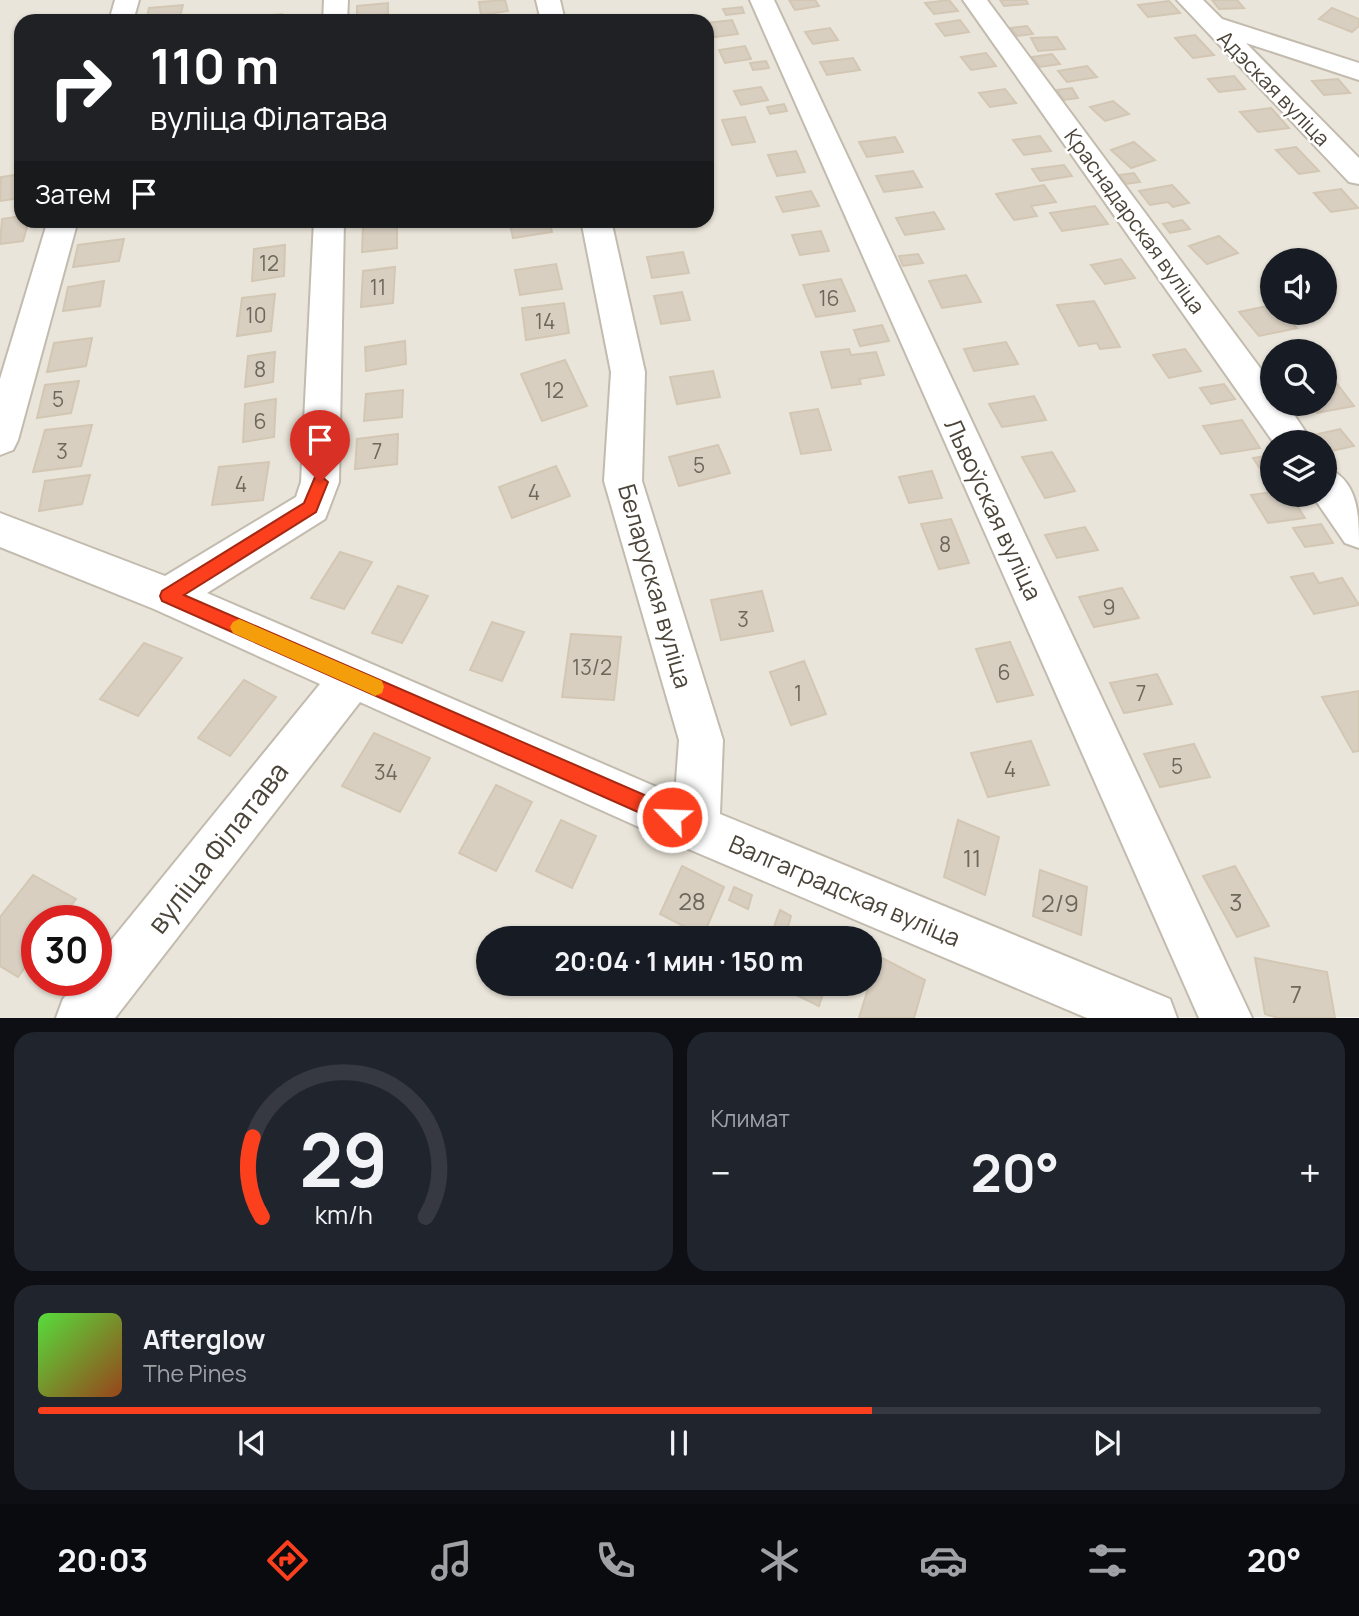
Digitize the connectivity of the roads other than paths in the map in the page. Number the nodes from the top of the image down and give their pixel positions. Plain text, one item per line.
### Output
1 (762, 0) edge
2 (975, 0) edge
3 (1189, 0) edge
4 (1213, 24) junction
5 (1359, 72) edge
6 (1359, 175) edge
7 (61, 228) edge
8 (329, 228) edge
9 (598, 228) edge
10 (1286, 430) edge
11 (0, 440) edge
12 (1337, 501) edge
13 (0, 530) edge
14 (1359, 531) edge
15 (168, 596) junction
16 (353, 677) junction
17 (696, 828) junction
18 (82, 1017) edge
19 (1151, 1017) edge
20 (1226, 1017) edge

1 - 20 street, Львоўская вуліца
2 - 10 street, Краснадарская вуліца
3 - 4 street, Адэская вуліца
4 - 5 street
4 - 6 street, Адэская вуліца
7 - 11 street
8 - 15 street
9 - 17 street, Беларуская вуліца
12 - 14 street
13 - 15 street, Валгаградская вуліца
15 - 16 street, Валгаградская вуліца
16 - 17 street, Валгаградская вуліца
16 - 18 street, вуліца Філатава
17 - 19 street, Валгаградская вуліца

